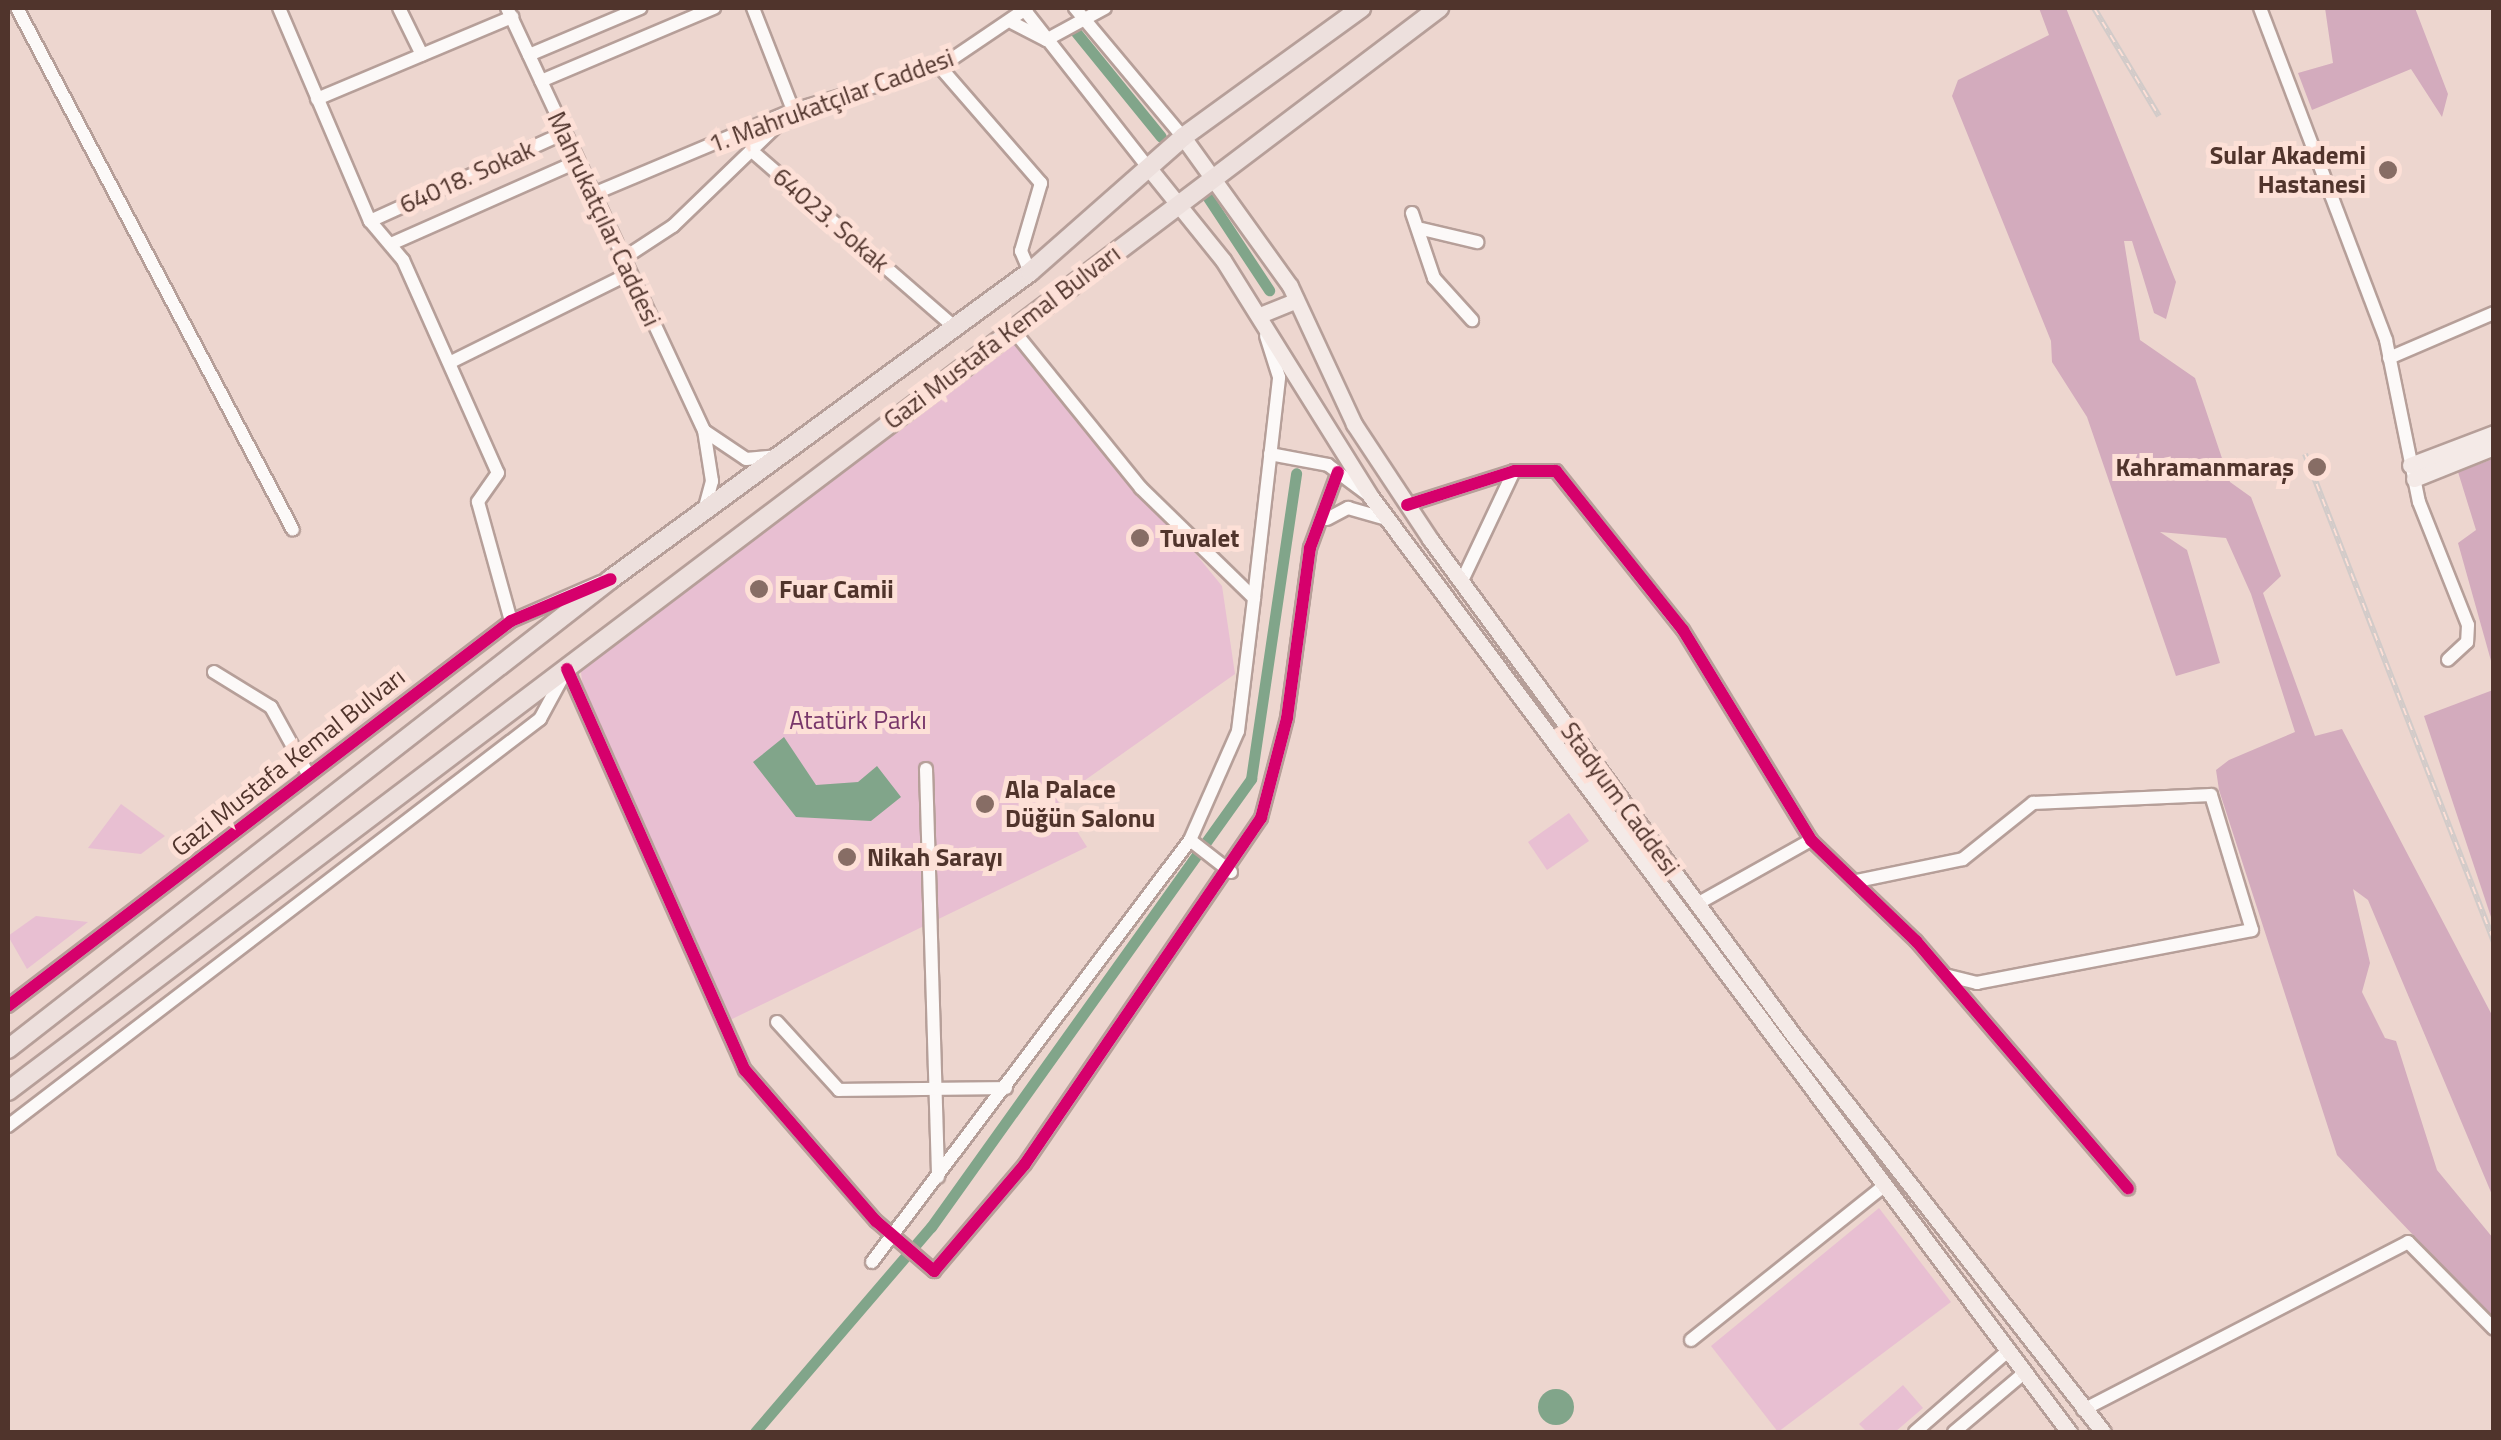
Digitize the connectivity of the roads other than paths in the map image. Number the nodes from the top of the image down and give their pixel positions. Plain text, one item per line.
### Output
1 (17, 8) edge
2 (279, 8) edge
3 (399, 8) edge
4 (640, 8) edge
5 (714, 8) edge
6 (753, 8) edge
7 (1025, 8) edge
8 (1105, 8) edge
9 (1361, 8) edge
10 (1439, 8) edge
11 (2260, 8) edge
12 (510, 12) edge
13 (1078, 13) edge
14 (1013, 23) junction
15 (1046, 40) junction
16 (529, 54) junction
17 (422, 55) junction
18 (940, 67) junction
19 (541, 82) junction
20 (317, 99) junction
21 (794, 110) junction
22 (564, 133) junction
23 (1183, 137) junction
24 (753, 152) junction
25 (576, 162) junction
26 (1152, 172) junction
27 (1216, 176) junction
28 (591, 195) junction
29 (1176, 204) junction
30 (1412, 213) dead end
31 (370, 222) junction
32 (1422, 229) junction
33 (1476, 242) dead end
34 (390, 244) junction
35 (621, 260) junction
36 (1030, 272) junction
37 (628, 274) junction
38 (1293, 302) junction
39 (2494, 313) edge
40 (1260, 314) junction
41 (1472, 320) dead end
42 (954, 327) junction
43 (1013, 330) junction
44 (2390, 358) junction
45 (453, 361) junction
46 (704, 430) junction
47 (2494, 433) edge
48 (2494, 447) edge
49 (788, 452) junction
50 (1270, 454) junction
51 (1514, 471) junction
52 (1338, 472) junction
53 (2412, 472) junction
54 (1371, 497) junction
55 (1407, 505) junction
56 (702, 517) junction
57 (1388, 519) junction
58 (1321, 523) junction
59 (293, 530) dead end
60 (612, 580) junction
61 (1461, 583) junction
62 (1254, 598) junction
63 (511, 621) junction
64 (2448, 660) dead end
65 (567, 669) junction
66 (214, 672) dead end
67 (926, 769) dead end
68 (308, 774) junction
69 (1190, 840) junction
70 (1811, 840) junction
71 (1231, 872) junction
72 (1857, 880) junction
73 (1697, 904) junction
74 (1948, 976) junction
75 (8, 1006) edge
76 (777, 1022) dead end
77 (8, 1049) edge
78 (934, 1088) junction
79 (1006, 1088) junction
80 (8, 1091) edge
81 (8, 1126) edge
82 (938, 1178) junction
83 (1912, 1186) junction
84 (2128, 1188) dead end
85 (1885, 1190) junction
86 (897, 1242) junction
87 (872, 1262) dead end
88 (2020, 1328) junction
89 (2494, 1329) edge
90 (1691, 1340) dead end
91 (2003, 1345) junction
92 (2050, 1368) junction
93 (2027, 1378) junction
94 (2083, 1410) junction
95 (1915, 1432) edge
96 (1954, 1432) edge
97 (2069, 1432) edge
98 (2103, 1432) edge

1 - 59 street
2 - 20 street
3 - 17 street
4 - 16 street
5 - 19 street
6 - 21 street
7 - 14 street, 1. Mahrukatçılar Caddesi
7 - 15 street
8 - 13 street
9 - 23 highway, Gazi Mustafa Kemal Bulvarı
10 - 27 highway, Gazi Mustafa Kemal Bulvarı
11 - 44 street
12 - 16 street, Mahrukatçılar Caddesi
12 - 17 street
13 - 15 street
13 - 23 street
14 - 15 street
14 - 18 street, 1. Mahrukatçılar Caddesi
15 - 26 street
16 - 19 street, Mahrukatçılar Caddesi
17 - 20 street
18 - 21 street, 1. Mahrukatçılar Caddesi
18 - 36 street
19 - 22 street, Mahrukatçılar Caddesi
20 - 31 street
21 - 24 street, 64023. Sokak
21 - 28 street, 1. Mahrukatçılar Caddesi
22 - 25 street, Mahrukatçılar Caddesi
22 - 31 street, 64018. Sokak
23 - 26 highway, Gazi Mustafa Kemal Bulvarı
23 - 27 main road, Stadyum Caddesi
24 - 35 street
24 - 42 street, 64023. Sokak
25 - 28 street, Mahrukatçılar Caddesi
25 - 34 street
26 - 29 main road, Stadyum Caddesi
26 - 36 highway, Gazi Mustafa Kemal Bulvarı
27 - 29 highway, Gazi Mustafa Kemal Bulvarı
27 - 38 main road, Stadyum Caddesi
28 - 35 street, Mahrukatçılar Caddesi
29 - 40 main road, Stadyum Caddesi
29 - 43 highway, Gazi Mustafa Kemal Bulvarı
30 - 32 street
31 - 34 street
32 - 33 street
32 - 41 street
34 - 45 street
35 - 37 street, Mahrukatçılar Caddesi
36 - 42 highway, Gazi Mustafa Kemal Bulvarı
37 - 45 street
37 - 46 street, Mahrukatçılar Caddesi
38 - 40 main road
38 - 55 main road, Stadyum Caddesi
39 - 44 street
40 - 50 street
40 - 54 main road, Stadyum Caddesi
42 - 49 highway, Gazi Mustafa Kemal Bulvarı
43 - 62 street
43 - 65 highway, Gazi Mustafa Kemal Bulvarı
44 - 53 street
45 - 63 street
46 - 49 street, Mahrukatçılar Caddesi
46 - 56 street, Mahrukatçılar Caddesi
47 - 53 main road
48 - 53 main road
49 - 56 highway, Gazi Mustafa Kemal Bulvarı
50 - 52 street
50 - 62 street
51 - 55 street
51 - 61 street
51 - 70 street
52 - 54 street
52 - 58 street
53 - 64 street
54 - 57 main road, Stadyum Caddesi
55 - 61 main road, Stadyum Caddesi
56 - 60 highway, Gazi Mustafa Kemal Bulvarı
57 - 58 street
57 - 85 main road, Stadyum Caddesi
58 - 71 street
60 - 63 street, Gazi Mustafa Kemal Bulvarı
60 - 77 highway, Gazi Mustafa Kemal Bulvarı
61 - 73 main road, Stadyum Caddesi
62 - 69 street
63 - 68 street, Gazi Mustafa Kemal Bulvarı
65 - 80 highway, Gazi Mustafa Kemal Bulvarı
65 - 81 street, Gazi Mustafa Kemal Bulvarı
65 - 86 street
66 - 68 street
67 - 78 street
68 - 75 street, Gazi Mustafa Kemal Bulvarı
69 - 71 street
69 - 79 street
70 - 72 street
70 - 73 street
71 - 86 street
72 - 74 street
72 - 74 street
73 - 83 main road, Stadyum Caddesi
74 - 84 street
76 - 78 street
78 - 79 street
78 - 82 street
79 - 82 street
82 - 86 street
83 - 85 main road
83 - 88 main road, Stadyum Caddesi
85 - 90 street
85 - 91 main road, Stadyum Caddesi
86 - 87 street
88 - 91 main road
88 - 92 main road, Stadyum Caddesi
89 - 94 street
91 - 93 main road, Stadyum Caddesi
91 - 95 street
92 - 93 main road
92 - 94 main road, Stadyum Caddesi
93 - 96 street
93 - 97 main road, Stadyum Caddesi
94 - 98 main road, Stadyum Caddesi

